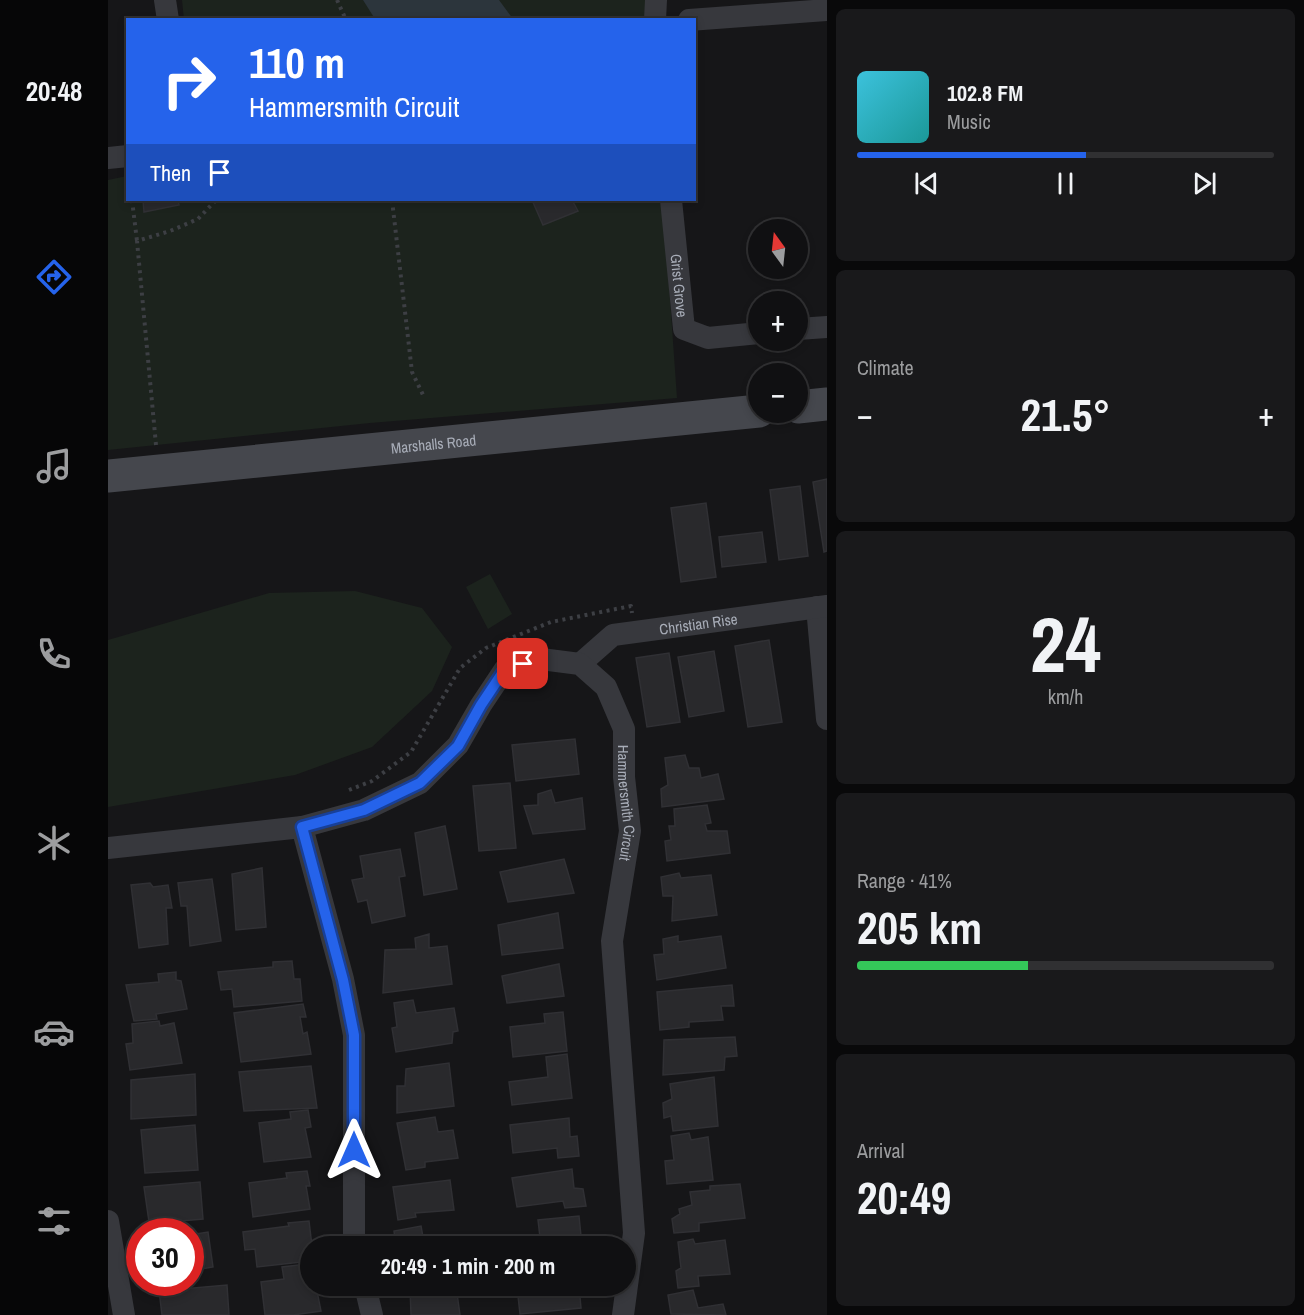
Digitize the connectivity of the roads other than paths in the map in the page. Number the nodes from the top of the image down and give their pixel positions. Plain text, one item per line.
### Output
1 (165, 0) edge
2 (656, 0) edge
3 (827, 10) edge
4 (168, 18) edge
5 (655, 18) edge
6 (696, 19) edge
7 (126, 156) edge
8 (108, 158) edge
9 (671, 201) edge
10 (827, 327) edge
11 (808, 328) edge
12 (748, 334) edge
13 (827, 404) edge
14 (808, 406) edge
15 (748, 412) edge
16 (108, 476) edge
17 (822, 606) edge
18 (580, 664) junction
19 (827, 719) edge
20 (302, 827) junction
21 (108, 848) edge
22 (108, 1221) edge
23 (354, 1236) edge
24 (367, 1296) edge
25 (124, 1315) edge
26 (372, 1315) edge
27 (623, 1315) edge

1 - 4 street
2 - 5 street
3 - 6 street
7 - 8 street
9 - 12 street, Grist Grove
10 - 11 street
13 - 14 street
15 - 16 street, Marshalls Road
17 - 18 street, Christian Rise
17 - 19 street
18 - 20 street
18 - 27 street, Hammersmith Circuit
20 - 21 street
20 - 23 street
22 - 25 street
24 - 26 street

